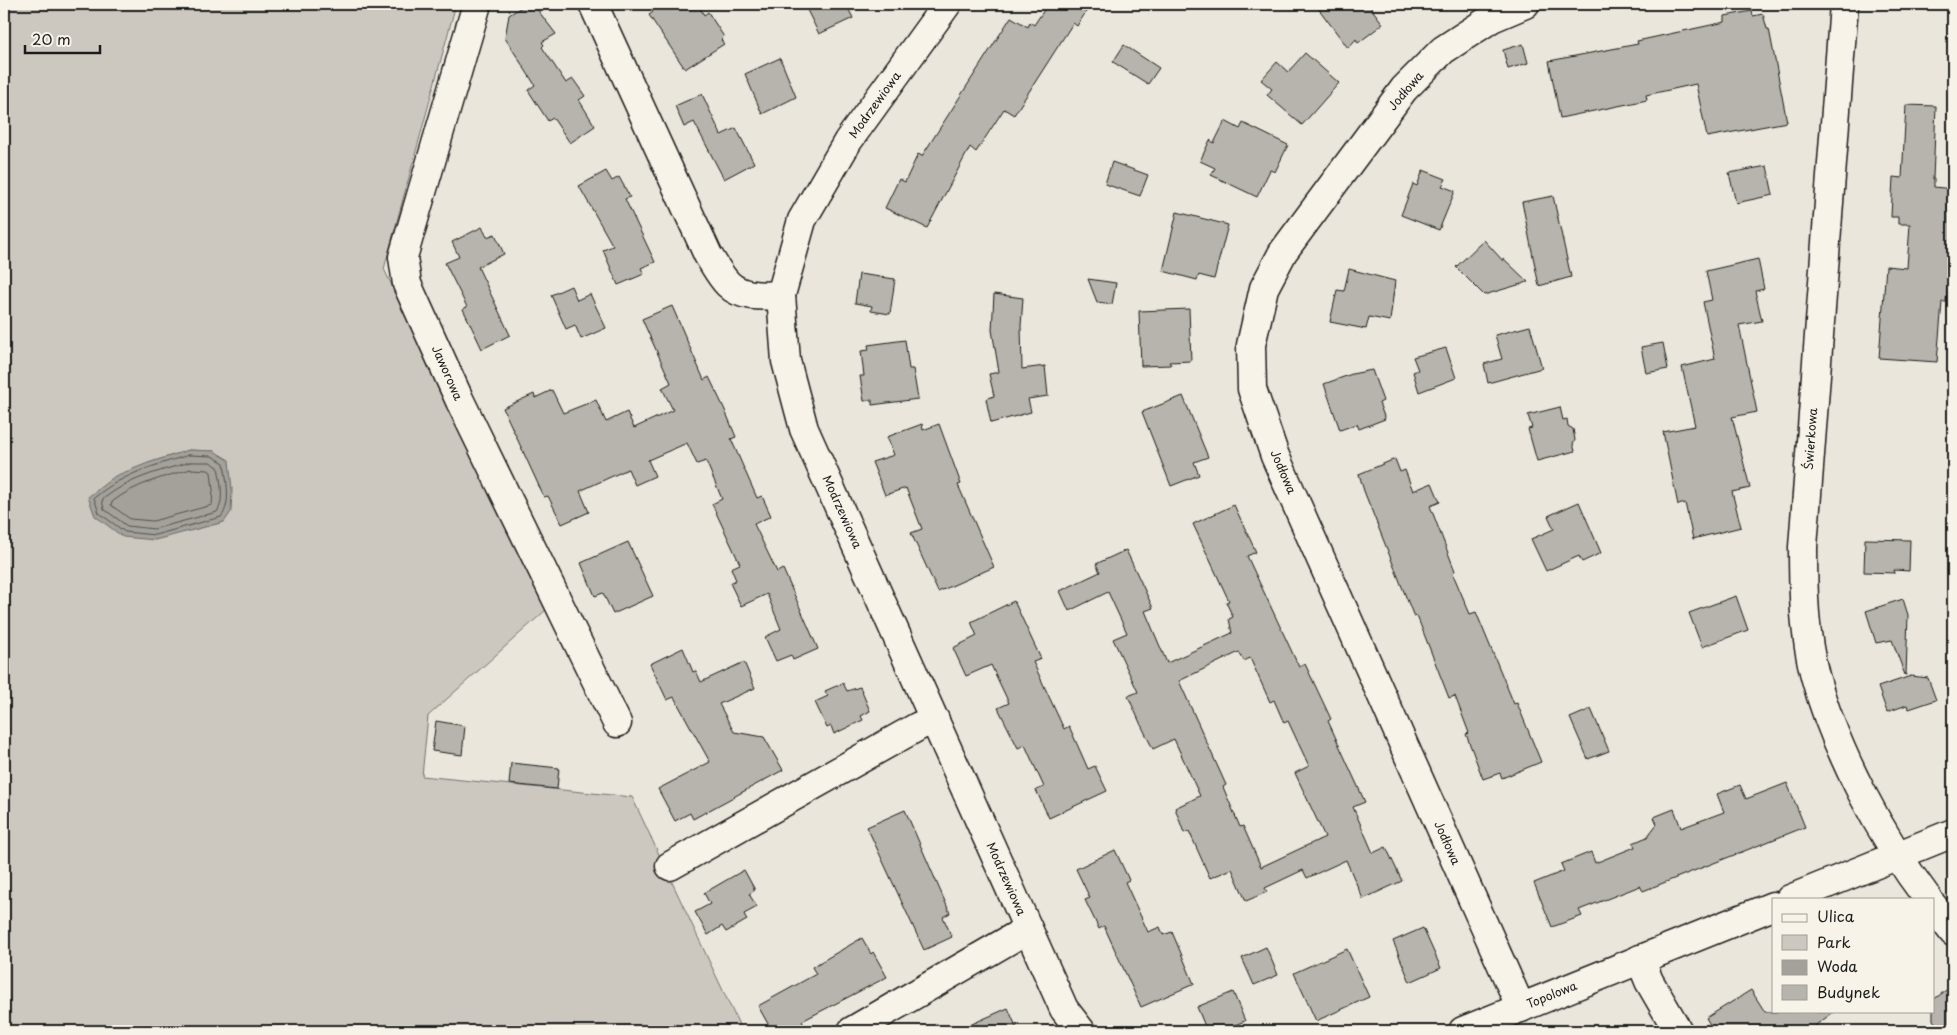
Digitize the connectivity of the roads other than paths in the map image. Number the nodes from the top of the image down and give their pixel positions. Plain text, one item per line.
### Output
1 (476, 4) edge
2 (593, 4) edge
3 (947, 4) edge
4 (1526, 4) edge
5 (1844, 4) edge
6 (781, 295) junction
7 (935, 720) junction
8 (617, 723) dead end
9 (1953, 833) edge
10 (1898, 856) junction
11 (670, 866) dead end
12 (1793, 898) edge
13 (1927, 898) edge
14 (1772, 906) edge
15 (1934, 907) edge
16 (1028, 929) junction
17 (1953, 932) edge
18 (1640, 959) junction
19 (1521, 1008) junction
20 (852, 1031) edge
21 (1081, 1031) edge
22 (1463, 1031) edge
23 (1678, 1031) edge

1 - 8 street, Jaworowa
2 - 6 street
3 - 6 street, Modrzewiowa
4 - 19 street, Jodłowa
5 - 10 street, Świerkowa
6 - 7 street, Modrzewiowa
7 - 11 street
7 - 16 street, Modrzewiowa
9 - 10 street
10 - 12 street
10 - 13 street
14 - 18 street, Topolowa
15 - 17 street
16 - 20 street, Modrzewiowa
16 - 21 street, Modrzewiowa
18 - 19 street, Topolowa
18 - 23 street
19 - 22 street, Topolowa

